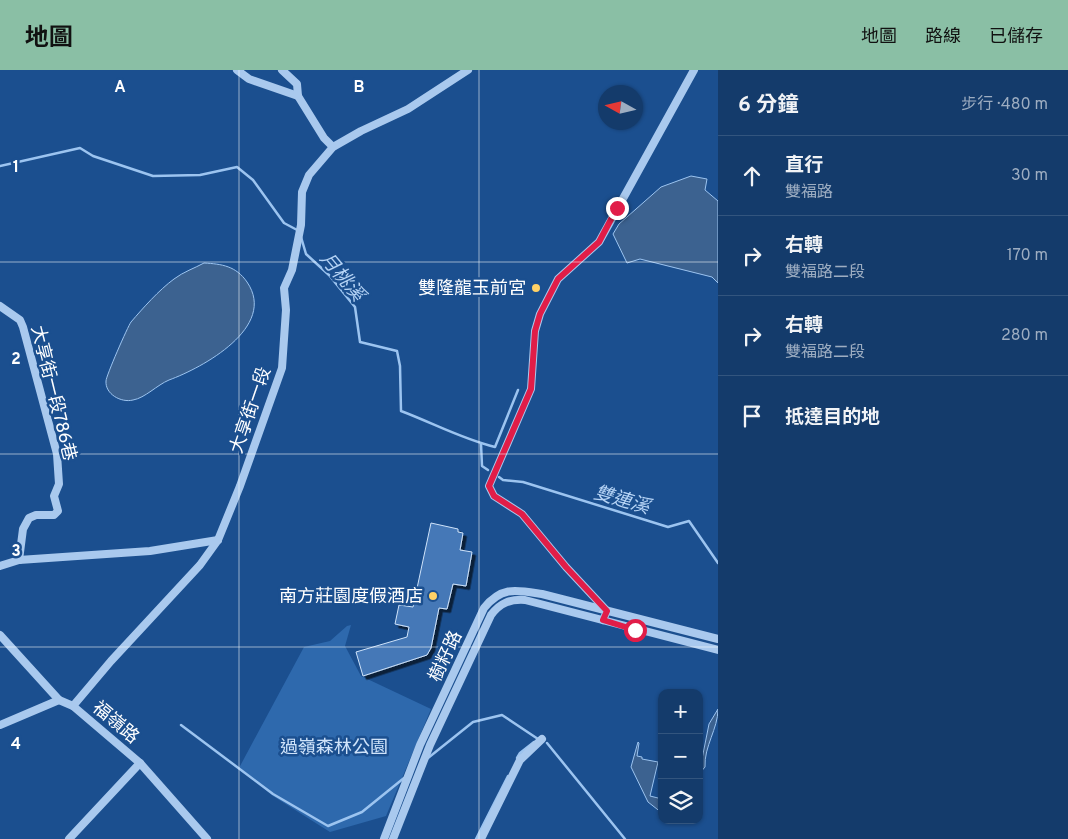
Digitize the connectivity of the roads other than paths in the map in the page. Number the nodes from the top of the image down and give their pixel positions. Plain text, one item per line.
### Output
1 (237, 70) edge
2 (282, 70) edge
3 (694, 70) edge
4 (466, 71) edge
5 (298, 96) junction
6 (333, 147) junction
7 (0, 306) edge
8 (218, 540) junction
9 (19, 560) junction
10 (0, 566) edge
11 (607, 611) junction
12 (603, 620) junction
13 (0, 635) edge
14 (718, 639) edge
15 (718, 650) edge
16 (59, 700) junction
17 (73, 706) junction
18 (0, 725) edge
19 (542, 739) dead end
20 (140, 763) junction
21 (69, 839) edge
22 (207, 839) edge
23 (384, 839) edge
24 (393, 839) edge
25 (481, 839) edge

1 - 5 street
2 - 5 street
3 - 11 street
4 - 6 street
5 - 6 street
6 - 8 street, 大享街一段
7 - 9 street, 大享街一段786巷
8 - 9 street
8 - 17 street, 大享街一段
9 - 10 street
11 - 12 street
11 - 14 street, 樹籽路
11 - 23 street, 樹籽路
12 - 15 street
12 - 24 street, 樹籽路
13 - 16 street, 福嶺路
16 - 17 street, 福嶺路
16 - 18 street
17 - 20 street, 福嶺路
19 - 25 street
20 - 21 street
20 - 22 street, 福嶺路

